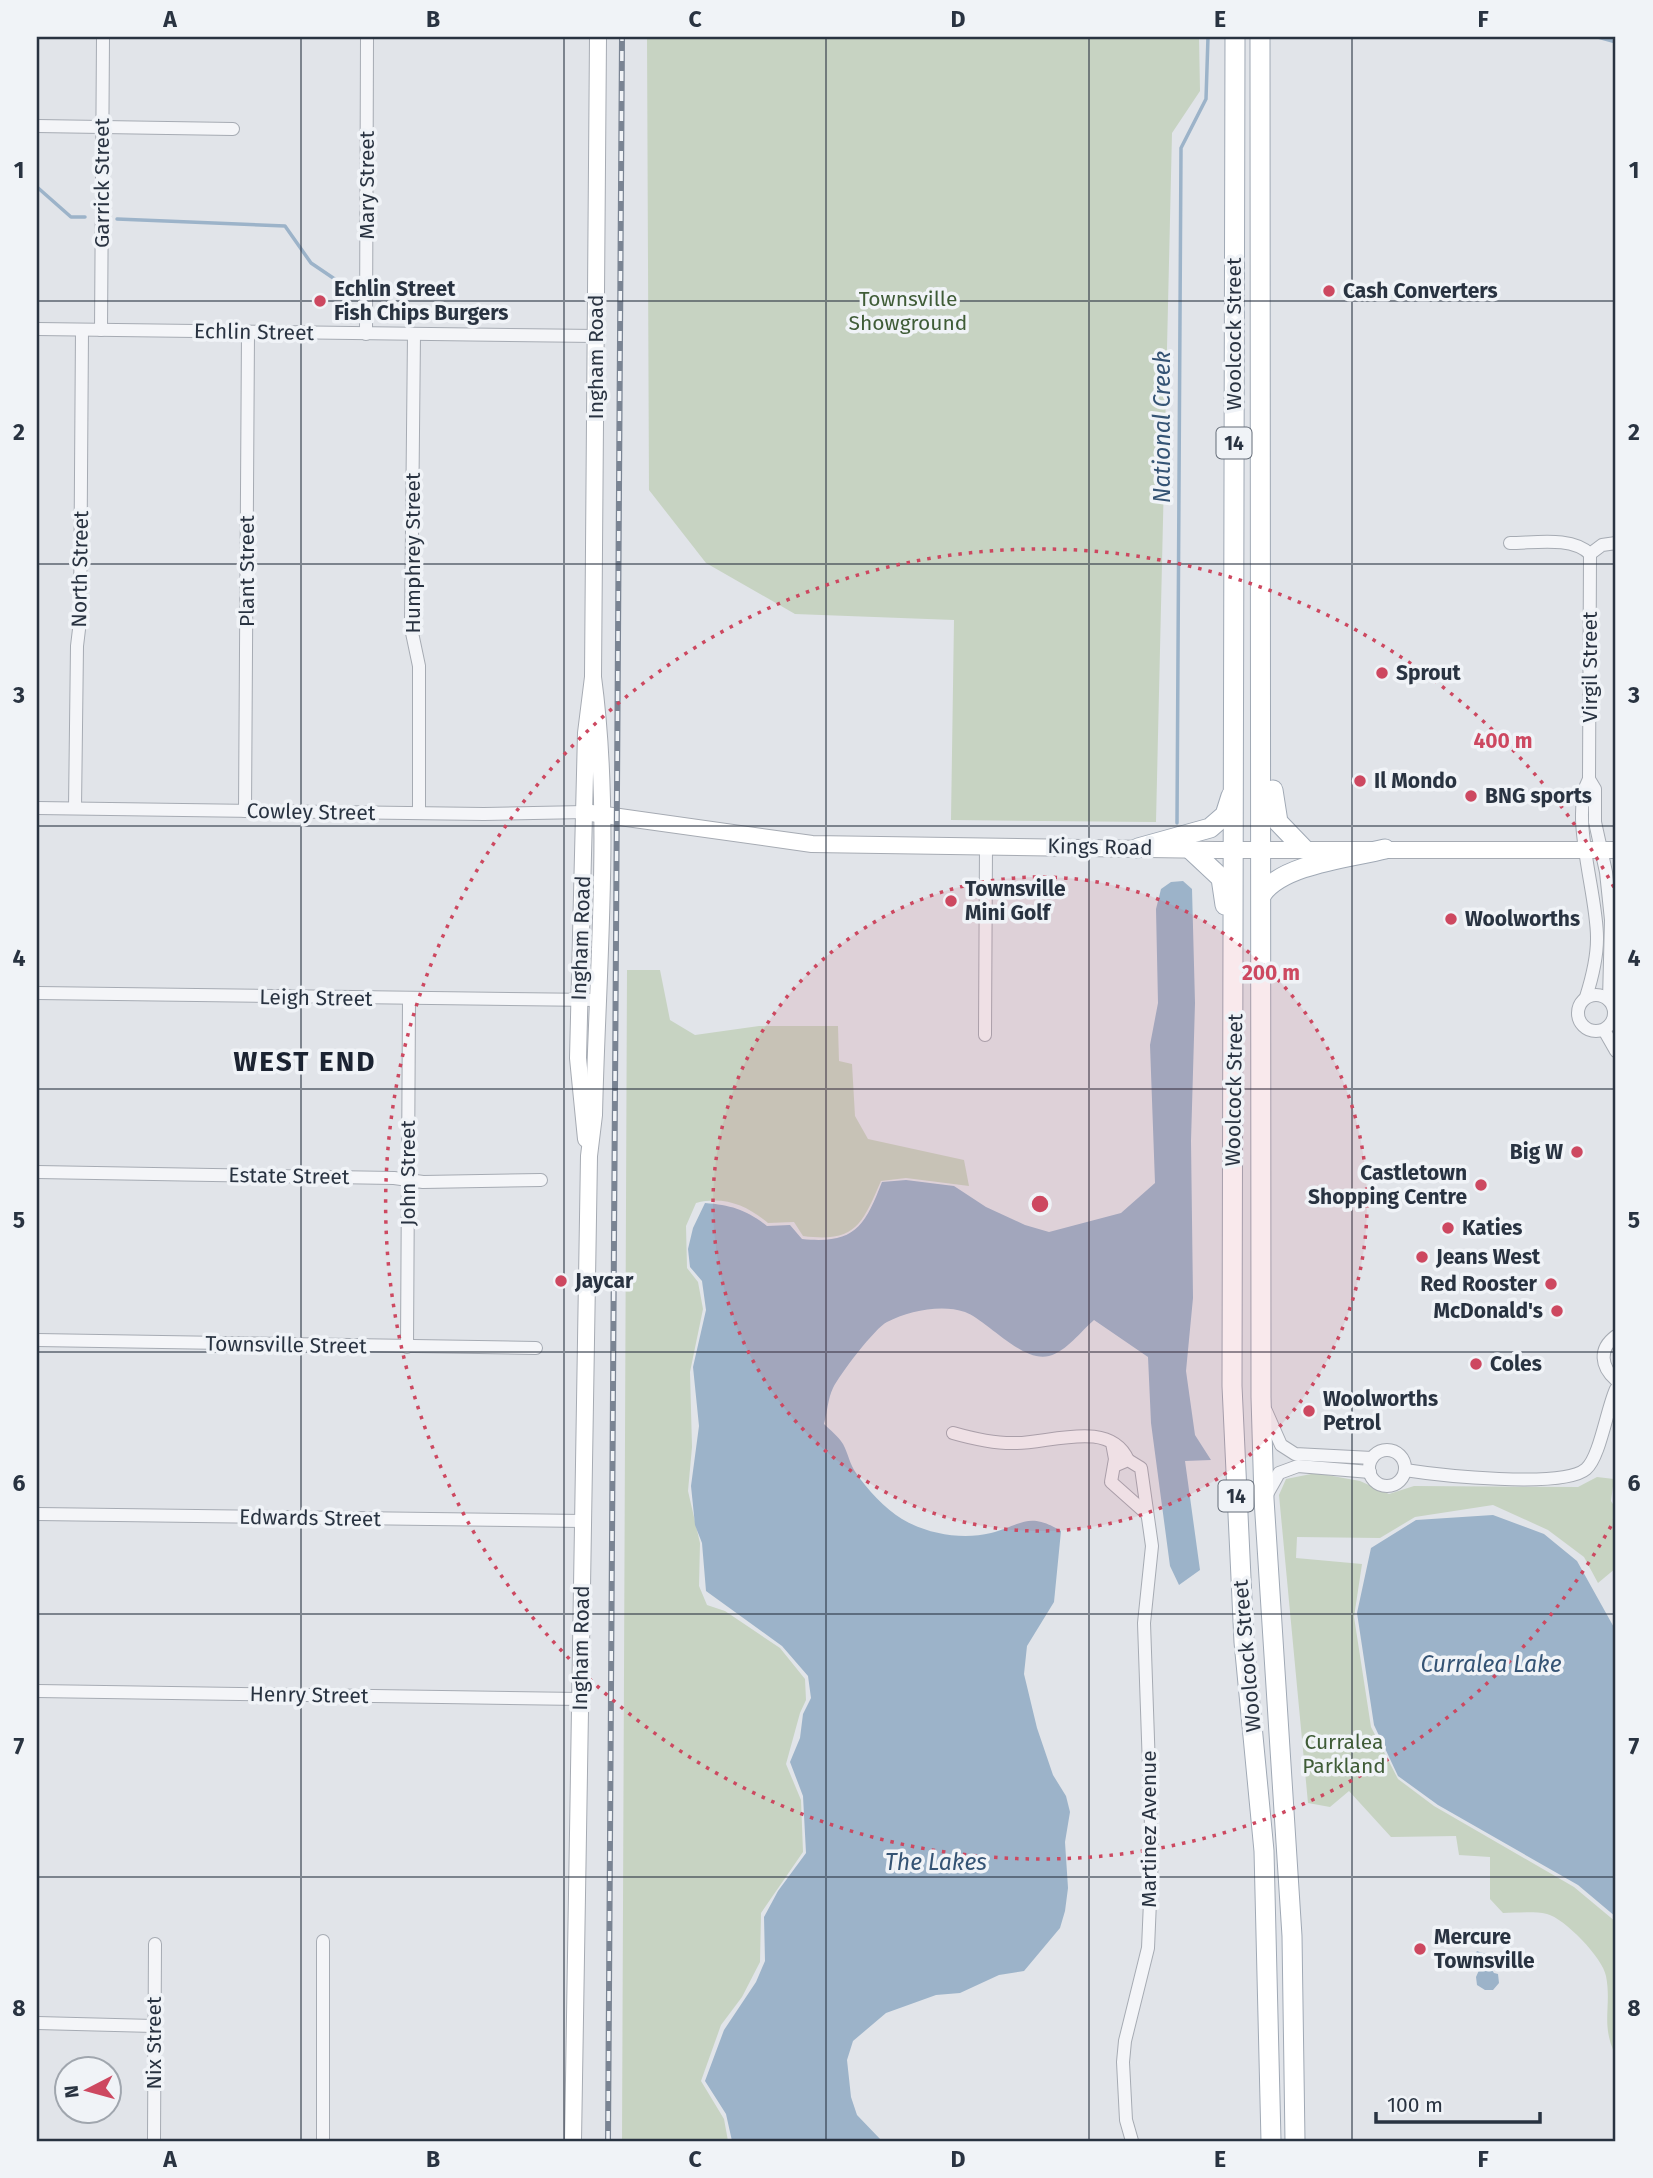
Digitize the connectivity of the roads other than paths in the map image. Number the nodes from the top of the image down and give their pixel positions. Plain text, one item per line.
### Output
1 (103, 37) edge
2 (368, 37) edge
3 (598, 37) edge
4 (1235, 37) edge
5 (1260, 37) edge
6 (37, 126) edge
7 (102, 127) junction
8 (233, 129) dead end
9 (37, 329) edge
10 (82, 330) junction
11 (101, 330) junction
12 (248, 332) junction
13 (366, 334) junction
14 (414, 334) junction
15 (597, 336) junction
16 (1263, 534) junction
17 (1510, 543) dead end
18 (1616, 543) edge
19 (1590, 554) junction
20 (1234, 789) junction
21 (37, 808) edge
22 (75, 808) junction
23 (245, 811) junction
24 (419, 813) junction
25 (593, 813) junction
26 (986, 845) junction
27 (1138, 848) junction
28 (1190, 849) junction
29 (1236, 849) junction
30 (1262, 849) junction
31 (1304, 849) junction
32 (1385, 849) junction
33 (1601, 850) edge
34 (1262, 894) junction
35 (37, 993) edge
36 (1586, 997) junction
37 (409, 1000) junction
38 (579, 1000) junction
39 (596, 1000) junction
40 (1609, 1000) junction
41 (1235, 1011) junction
42 (1604, 1030) junction
43 (985, 1035) dead end
44 (1616, 1051) edge
45 (589, 1156) junction
46 (37, 1172) edge
47 (408, 1180) junction
48 (541, 1180) dead end
49 (1616, 1336) edge
50 (37, 1340) edge
51 (407, 1347) junction
52 (536, 1348) dead end
53 (1616, 1381) edge
54 (1616, 1389) edge
55 (1261, 1397) junction
56 (953, 1433) dead end
57 (1112, 1443) junction
58 (1372, 1458) junction
59 (1128, 1460) junction
60 (1114, 1466) junction
61 (1405, 1470) junction
62 (1370, 1472) junction
63 (1143, 1478) junction
64 (1123, 1492) junction
65 (1264, 1499) junction
66 (37, 1514) edge
67 (1147, 1514) junction
68 (583, 1521) junction
69 (37, 1691) edge
70 (580, 1699) junction
71 (323, 1941) dead end
72 (155, 1944) dead end
73 (37, 2023) edge
74 (154, 2026) junction
75 (154, 2141) edge
76 (323, 2141) edge
77 (573, 2141) edge
78 (1132, 2141) edge
79 (1270, 2141) edge
80 (1295, 2141) edge

1 - 7 street, Garrick Street
2 - 13 street, Mary Street
3 - 15 main road, Ingham Road
4 - 20 main road, Woolcock Street / 14
5 - 16 main road, Woolcock Street / 14
6 - 7 street
7 - 8 street
7 - 11 street, Garrick Street
9 - 10 street, Echlin Street
10 - 11 street, Echlin Street
10 - 22 street, North Street
11 - 12 street, Echlin Street
12 - 13 street, Echlin Street
12 - 23 street, Plant Street
13 - 14 street, Echlin Street
14 - 15 street, Echlin Street
14 - 24 street, Humphrey Street
15 - 25 main road, Ingham Road
16 - 30 main road, Woolcock Street / 14
16 - 31 main road
17 - 19 street
18 - 19 street
19 - 33 street, Virgil Street
20 - 27 main road
20 - 29 main road, Woolcock Street / 14
21 - 22 street, Cowley Street
22 - 23 street, Cowley Street
23 - 24 street, Cowley Street
24 - 25 street, Cowley Street
25 - 26 main road, Kings Road
25 - 38 main road, Ingham Road
25 - 39 main road, Ingham Road
26 - 27 main road, Kings Road
26 - 43 street
27 - 28 main road, Kings Road
28 - 29 main road, Kings Road
28 - 41 main road
29 - 30 main road, Kings Road
29 - 41 main road, Woolcock Street / 14
30 - 31 main road, Kings Road
30 - 34 main road, Woolcock Street / 14
31 - 32 main road, Kings Road
32 - 33 main road, Kings Road
32 - 34 main road
33 - 36 street
33 - 40 street
34 - 55 main road, Woolcock Street / 14
35 - 37 street, Leigh Street
36 - 40 street
36 - 42 street
37 - 38 street, Leigh Street
37 - 47 street, John Street
38 - 39 street, Leigh Street
38 - 45 main road, Ingham Road
39 - 45 main road, Ingham Road
40 - 42 street
41 - 79 main road, Woolcock Street / 14
42 - 44 street
45 - 68 main road, Ingham Road
46 - 47 street, Estate Street
47 - 48 street, Estate Street
47 - 51 street, John Street
49 - 53 street
50 - 51 street, Townsville Street
51 - 52 street, Townsville Street
54 - 61 street
55 - 58 street
55 - 65 main road, Woolcock Street / 14
56 - 57 street
57 - 59 street
57 - 60 street
58 - 61 street
58 - 62 street
59 - 60 street
59 - 63 street
60 - 64 street
61 - 62 street
62 - 65 street
63 - 64 street
63 - 67 street, Martinez Avenue
64 - 67 street
65 - 80 main road, Woolcock Street / 14
66 - 68 street, Edwards Street
67 - 78 street, Martinez Avenue
68 - 70 main road, Ingham Road
69 - 70 street, Henry Street
70 - 77 main road, Ingham Road
71 - 76 street
72 - 74 street, Nix Street
73 - 74 street
74 - 75 street, Nix Street

